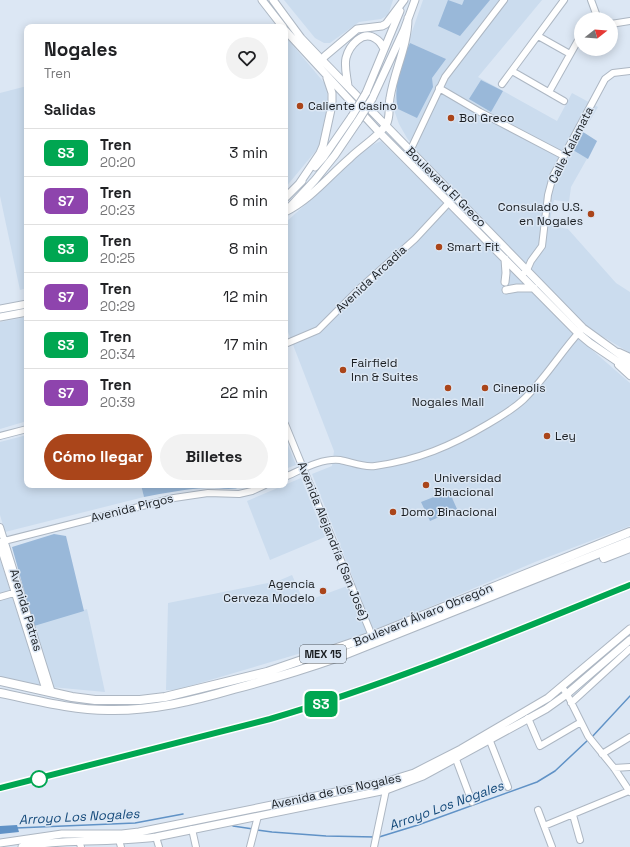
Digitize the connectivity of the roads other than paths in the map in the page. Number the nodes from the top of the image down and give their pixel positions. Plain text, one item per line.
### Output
1 (262, 0) edge
2 (273, 0) edge
3 (404, 0) edge
4 (415, 0) edge
5 (504, 0) edge
6 (564, 0) edge
7 (591, 0) edge
8 (595, 12) edge
9 (408, 18) junction
10 (630, 21) edge
11 (618, 23) edge
12 (281, 24) edge
13 (288, 33) edge
14 (538, 36) junction
15 (574, 47) edge
16 (384, 49) junction
17 (570, 54) junction
18 (322, 60) junction
19 (321, 69) junction
20 (512, 71) junction
21 (630, 71) edge
22 (326, 75) junction
23 (502, 84) dead end
24 (348, 86) junction
25 (440, 86) junction
26 (549, 92) junction
27 (564, 101) dead end
28 (355, 118) junction
29 (385, 126) junction
30 (379, 132) junction
31 (410, 151) junction
32 (564, 156) junction
33 (299, 184) junction
34 (288, 195) edge
35 (455, 196) junction
36 (449, 202) junction
37 (288, 209) edge
38 (288, 210) edge
39 (505, 259) junction
40 (525, 268) junction
41 (519, 274) junction
42 (505, 282) dead end
43 (534, 288) junction
44 (506, 290) dead end
45 (24, 305) edge
46 (0, 309) edge
47 (24, 312) edge
48 (0, 316) edge
49 (581, 330) junction
50 (288, 343) edge
51 (609, 352) junction
52 (630, 356) edge
53 (630, 362) edge
54 (630, 370) edge
55 (630, 376) edge
56 (24, 430) edge
57 (288, 432) edge
58 (0, 436) edge
59 (303, 469) junction
60 (288, 476) edge
61 (257, 488) edge
62 (0, 527) edge
63 (630, 532) edge
64 (2, 541) edge
65 (630, 541) edge
66 (0, 546) edge
67 (627, 549) edge
68 (572, 564) junction
69 (17, 591) junction
70 (0, 597) edge
71 (630, 629) edge
72 (372, 636) junction
73 (630, 640) edge
74 (630, 649) edge
75 (0, 681) edge
76 (562, 687) junction
77 (49, 692) junction
78 (0, 693) edge
79 (567, 694) junction
80 (571, 702) junction
81 (528, 718) junction
82 (581, 722) junction
83 (488, 737) junction
84 (630, 737) edge
85 (602, 754) junction
86 (455, 756) junction
87 (630, 767) edge
88 (614, 768) junction
89 (385, 786) junction
90 (508, 787) dead end
91 (630, 792) edge
92 (472, 802) dead end
93 (538, 810) dead end
94 (573, 815) junction
95 (258, 816) junction
96 (544, 826) junction
97 (192, 829) junction
98 (156, 837) junction
99 (580, 840) dead end
100 (0, 843) edge
101 (80, 844) edge
102 (120, 844) edge
103 (251, 845) edge
104 (22, 847) edge
105 (159, 847) edge
106 (196, 847) edge
107 (374, 847) edge
108 (552, 847) edge

1 - 12 main road
2 - 18 main road, Boulevard El Greco
3 - 16 main road
3 - 18 main road
4 - 9 main road
5 - 25 street
6 - 14 street
7 - 8 street
9 - 28 main road, bridge
9 - 29 main road
10 - 11 street
13 - 19 main road, Boulevard El Greco
14 - 17 street
14 - 20 street
15 - 17 street
16 - 24 main road
16 - 28 main road, bridge
17 - 26 street
18 - 19 main road
18 - 24 main road, Boulevard El Greco
19 - 22 main road, Boulevard El Greco
20 - 23 street
20 - 26 street
21 - 32 street, Calle Kalamata
22 - 30 main road, Boulevard El Greco
22 - 33 main road
24 - 29 main road, Boulevard El Greco
25 - 31 street
25 - 32 street
26 - 27 street
28 - 33 main road
28 - 37 main road
29 - 30 main road
29 - 31 main road, Boulevard El Greco
30 - 36 main road, Boulevard El Greco
30 - 38 main road
31 - 35 main road, Boulevard El Greco
32 - 40 street, Calle Kalamata
33 - 34 main road
35 - 36 street, Avenida Arcadia
35 - 40 main road, Boulevard El Greco
36 - 39 main road, Boulevard El Greco
36 - 50 street, Avenida Arcadia
39 - 41 main road, Boulevard El Greco
39 - 42 main road
40 - 41 street, Calle Kalamata
40 - 49 main road, Boulevard El Greco
41 - 43 main road, Boulevard El Greco
43 - 44 main road
43 - 49 main road, Boulevard El Greco
45 - 46 main road
47 - 48 main road
49 - 51 main road, Boulevard El Greco
49 - 59 street
51 - 52 street
51 - 53 main road, Boulevard El Greco
51 - 54 main road, Boulevard El Greco
51 - 55 street
56 - 58 street
57 - 59 street, Avenida Alejandría (San José)
59 - 60 street
59 - 72 street, Avenida Alejandría (San José)
61 - 64 street, Avenida Pirgos
62 - 64 street, Avenida Patras
63 - 72 highway, Boulevard Álvaro Obregón / MEX 15
64 - 69 street, Avenida Patras
65 - 68 highway, Boulevard Álvaro Obregón / MEX 15
66 - 69 street, Avenida Patras
67 - 68 highway
68 - 78 highway, Boulevard Álvaro Obregón / MEX 15
69 - 70 street
69 - 77 street, Avenida Patras
71 - 76 main road, Avenida de los Nogales
72 - 77 highway, Boulevard Álvaro Obregón / MEX 15
73 - 79 main road, Avenida de los Nogales
74 - 80 street
75 - 77 highway, Boulevard Álvaro Obregón / MEX 15
76 - 79 street
76 - 83 main road, Avenida de los Nogales
79 - 80 street
79 - 81 main road, Avenida de los Nogales
80 - 82 street
81 - 82 street
81 - 83 main road, Avenida de los Nogales
82 - 85 street
83 - 86 main road, Avenida de los Nogales
83 - 90 street
84 - 85 street
85 - 88 street
86 - 89 main road, Avenida de los Nogales
86 - 92 street
87 - 88 street
88 - 91 street
89 - 95 main road, Avenida de los Nogales
89 - 100 main road, Avenida de los Nogales
89 - 107 street
91 - 94 street
93 - 96 street
94 - 96 street
94 - 99 street
95 - 97 main road, Avenida de los Nogales
95 - 103 street
96 - 108 street
97 - 98 main road, Avenida de los Nogales
97 - 106 street
98 - 102 main road, Avenida de los Nogales
98 - 105 street
101 - 102 main road, Avenida de los Nogales
101 - 104 main road, Avenida de los Nogales

